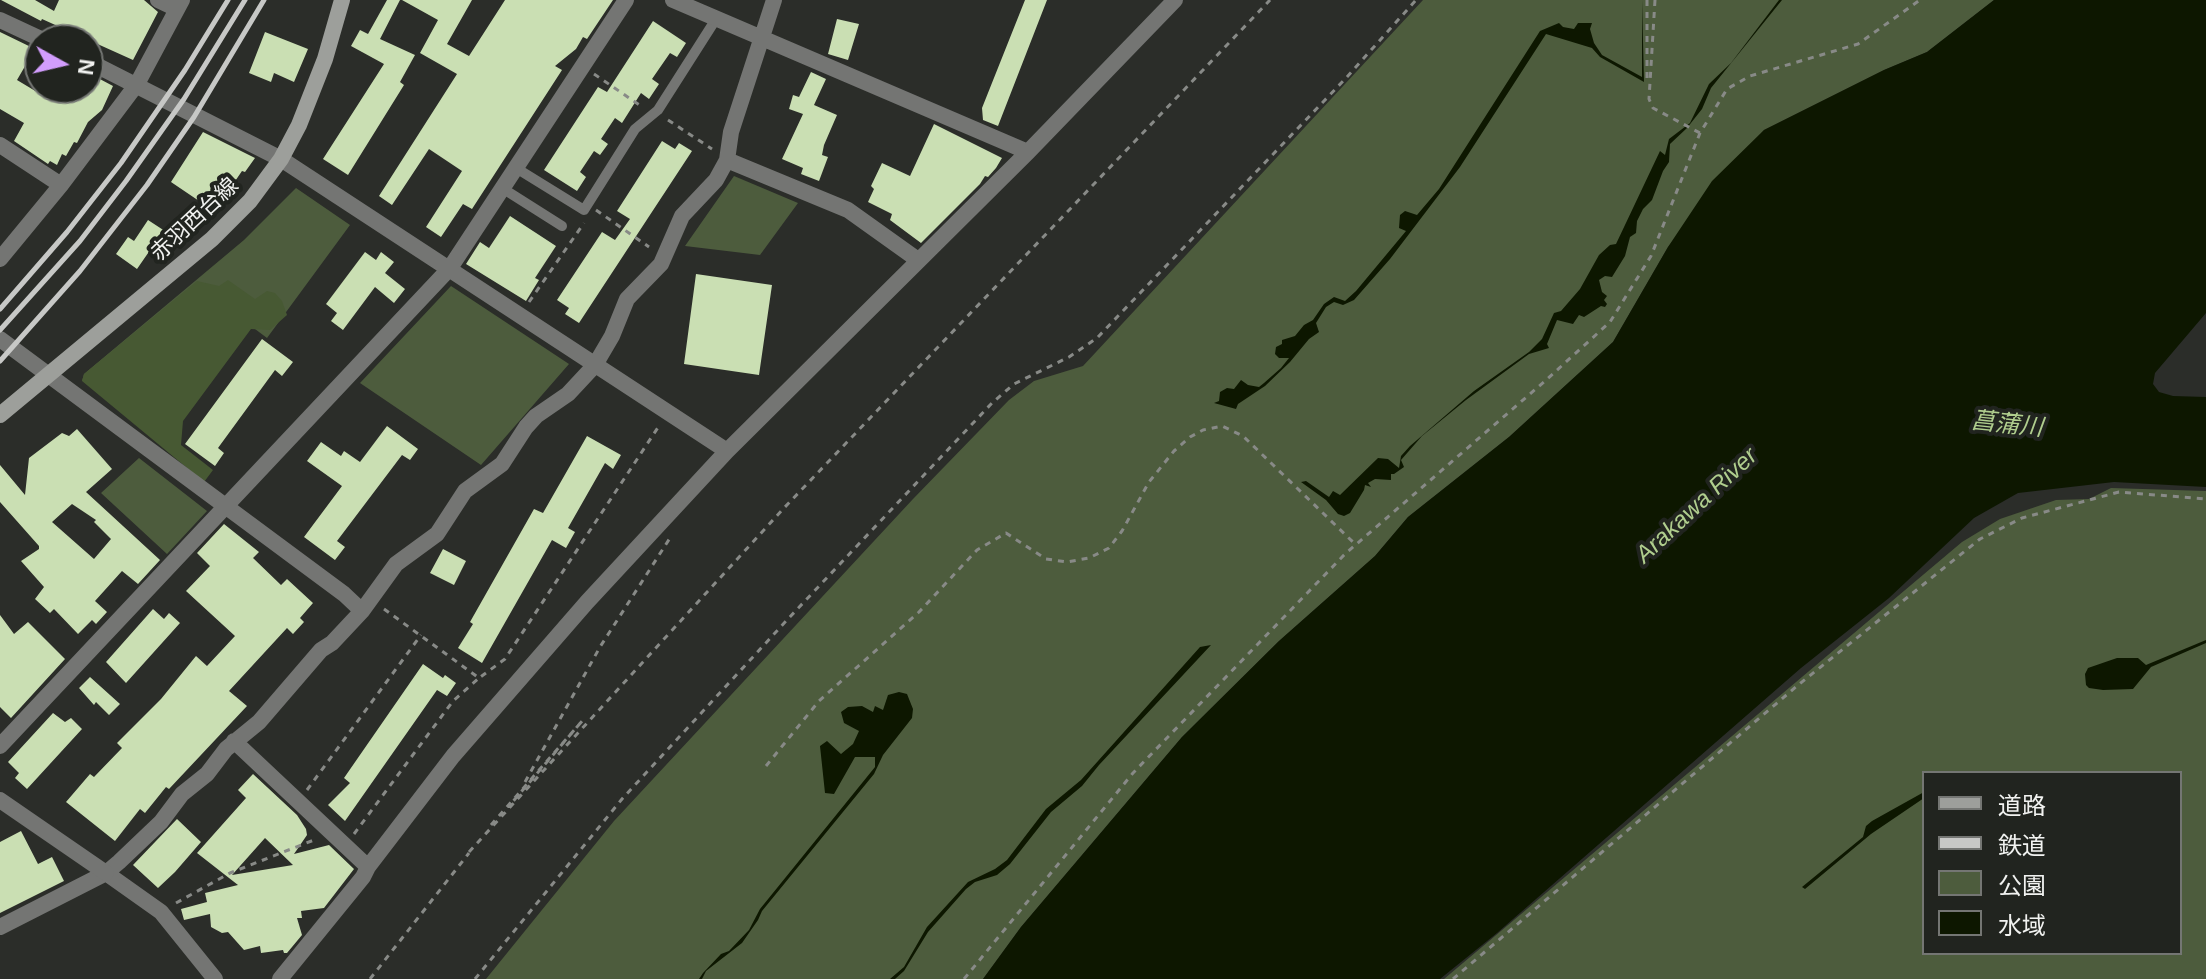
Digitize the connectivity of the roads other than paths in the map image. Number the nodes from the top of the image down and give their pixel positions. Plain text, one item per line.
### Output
1 (158, 0) edge
2 (342, 0) edge
3 (626, 0) edge
4 (673, 0) edge
5 (774, 0) edge
6 (1175, 0) edge
7 (179, 4) edge
8 (716, 19) junction
9 (0, 20) edge
10 (24, 31) edge
11 (764, 39) junction
12 (104, 69) edge
13 (137, 84) junction
14 (0, 145) edge
15 (1028, 152) junction
16 (281, 159) junction
17 (727, 160) junction
18 (516, 168) junction
19 (61, 185) junction
20 (502, 188) junction
21 (562, 226) dead end
22 (0, 259) edge
23 (918, 260) junction
24 (450, 268) junction
25 (0, 339) edge
26 (595, 365) junction
27 (48, 376) junction
28 (0, 415) edge
29 (727, 451) junction
30 (225, 507) junction
31 (367, 606) junction
32 (234, 741) junction
33 (0, 746) edge
34 (0, 800) edge
35 (368, 867) junction
36 (106, 873) junction
37 (0, 927) edge
38 (215, 979) edge
39 (280, 979) edge

1 - 7 street
2 - 16 main road, 赤羽西台線
3 - 18 street
4 - 8 street
5 - 11 street
6 - 15 street
7 - 13 street
8 - 11 street
8 - 18 lane
9 - 10 street
11 - 15 street
11 - 17 street
12 - 13 street
13 - 16 street
13 - 19 street
14 - 19 street
15 - 23 street
16 - 24 street
16 - 27 main road, 赤羽西台線
17 - 23 street
17 - 26 street
18 - 20 street
19 - 22 street
20 - 21 lane
20 - 24 street
23 - 29 street
24 - 26 street
24 - 30 street
25 - 27 street
26 - 29 street
26 - 31 street
27 - 28 main road, 赤羽西台線
27 - 30 street
29 - 35 street
30 - 31 street
30 - 33 street
31 - 32 street
32 - 35 street
32 - 36 street
34 - 36 street
35 - 39 street
36 - 37 street
36 - 38 street

